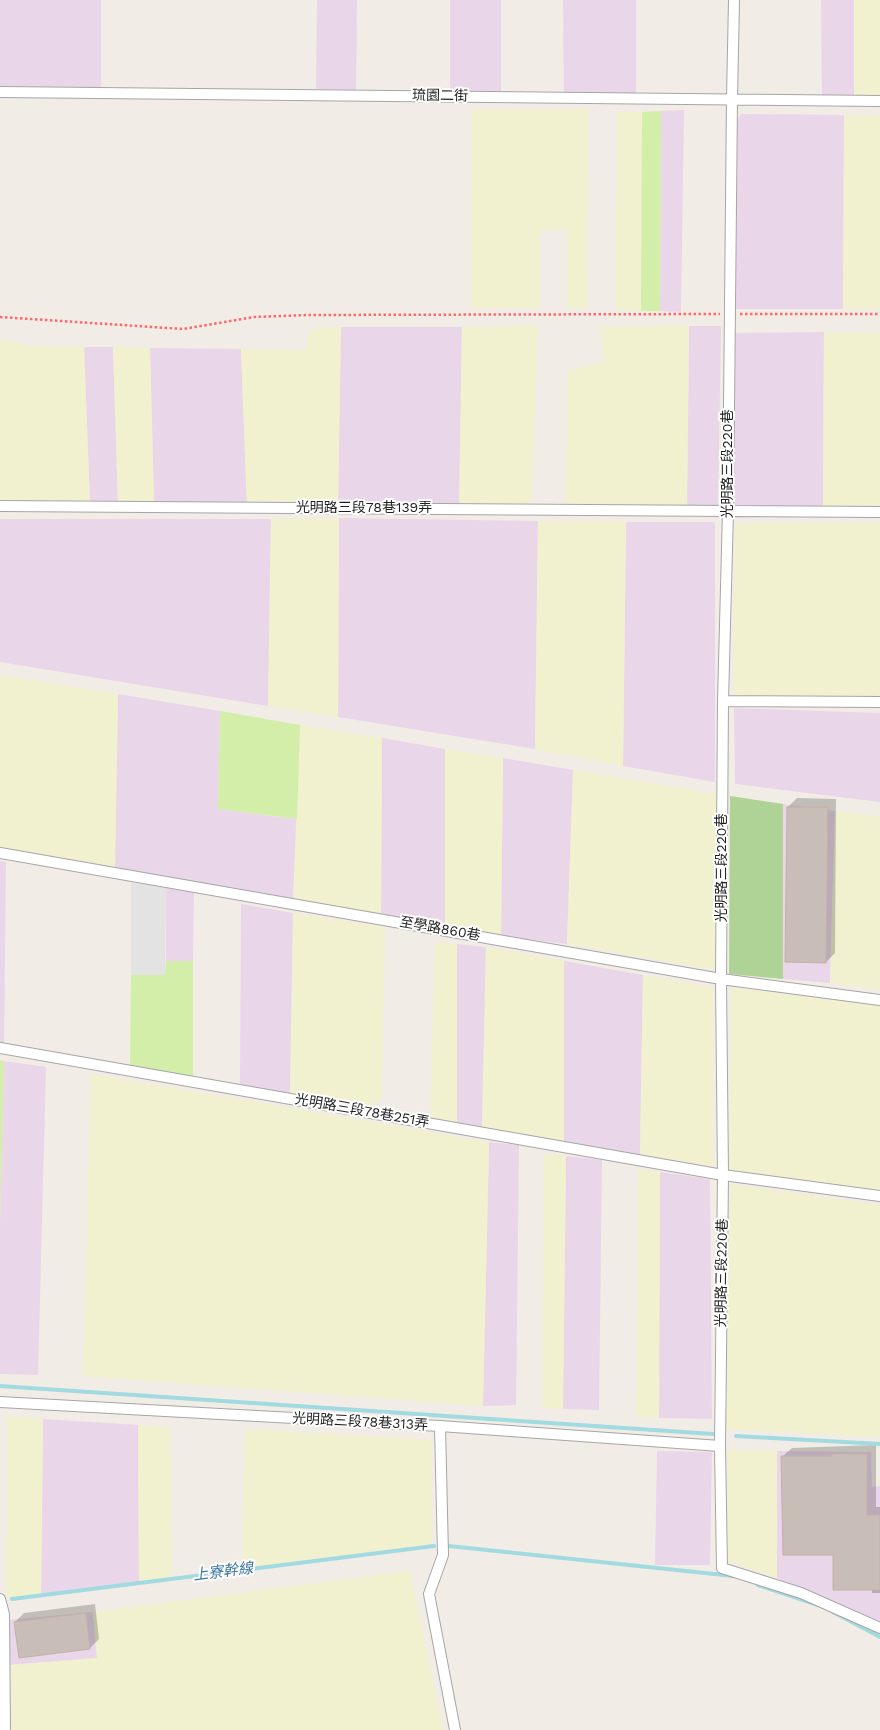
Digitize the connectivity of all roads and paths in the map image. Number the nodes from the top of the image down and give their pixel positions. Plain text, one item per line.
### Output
1 (734, 0) edge
2 (0, 92) edge
3 (732, 99) junction
4 (880, 101) edge
5 (729, 314) junction
6 (880, 314) edge
7 (0, 317) edge
8 (0, 506) edge
9 (728, 511) junction
10 (880, 512) edge
11 (723, 701) junction
12 (880, 702) edge
13 (0, 852) edge
14 (721, 979) junction
15 (880, 1000) edge
16 (0, 1048) edge
17 (724, 1175) junction
18 (880, 1196) edge
19 (0, 1402) edge
20 (440, 1426) junction
21 (720, 1446) junction
22 (0, 1599) edge
23 (880, 1628) edge
24 (6, 1730) edge
25 (455, 1730) edge

1 - 3 street, 光明路三段220巷
2 - 3 street, 琉園二街
3 - 4 street, 琉園二街
3 - 5 street, 光明路三段220巷
5 - 6 path
5 - 7 path
5 - 9 street, 光明路三段220巷
8 - 9 street, 光明路三段78巷139弄
9 - 10 street, 光明路三段78巷139弄
9 - 11 street, 光明路三段220巷
11 - 12 street
11 - 14 street, 光明路三段220巷
13 - 14 street, 至學路860巷
14 - 15 street, 至學路860巷
14 - 17 street, 光明路三段220巷
16 - 17 street, 光明路三段78巷251弄
17 - 18 street, 光明路三段78巷251弄
17 - 21 street, 光明路三段220巷
19 - 20 street, 光明路三段78巷313弄
20 - 21 street, 光明路三段78巷313弄
20 - 25 street
21 - 23 street, 光明路三段220巷
22 - 24 street

